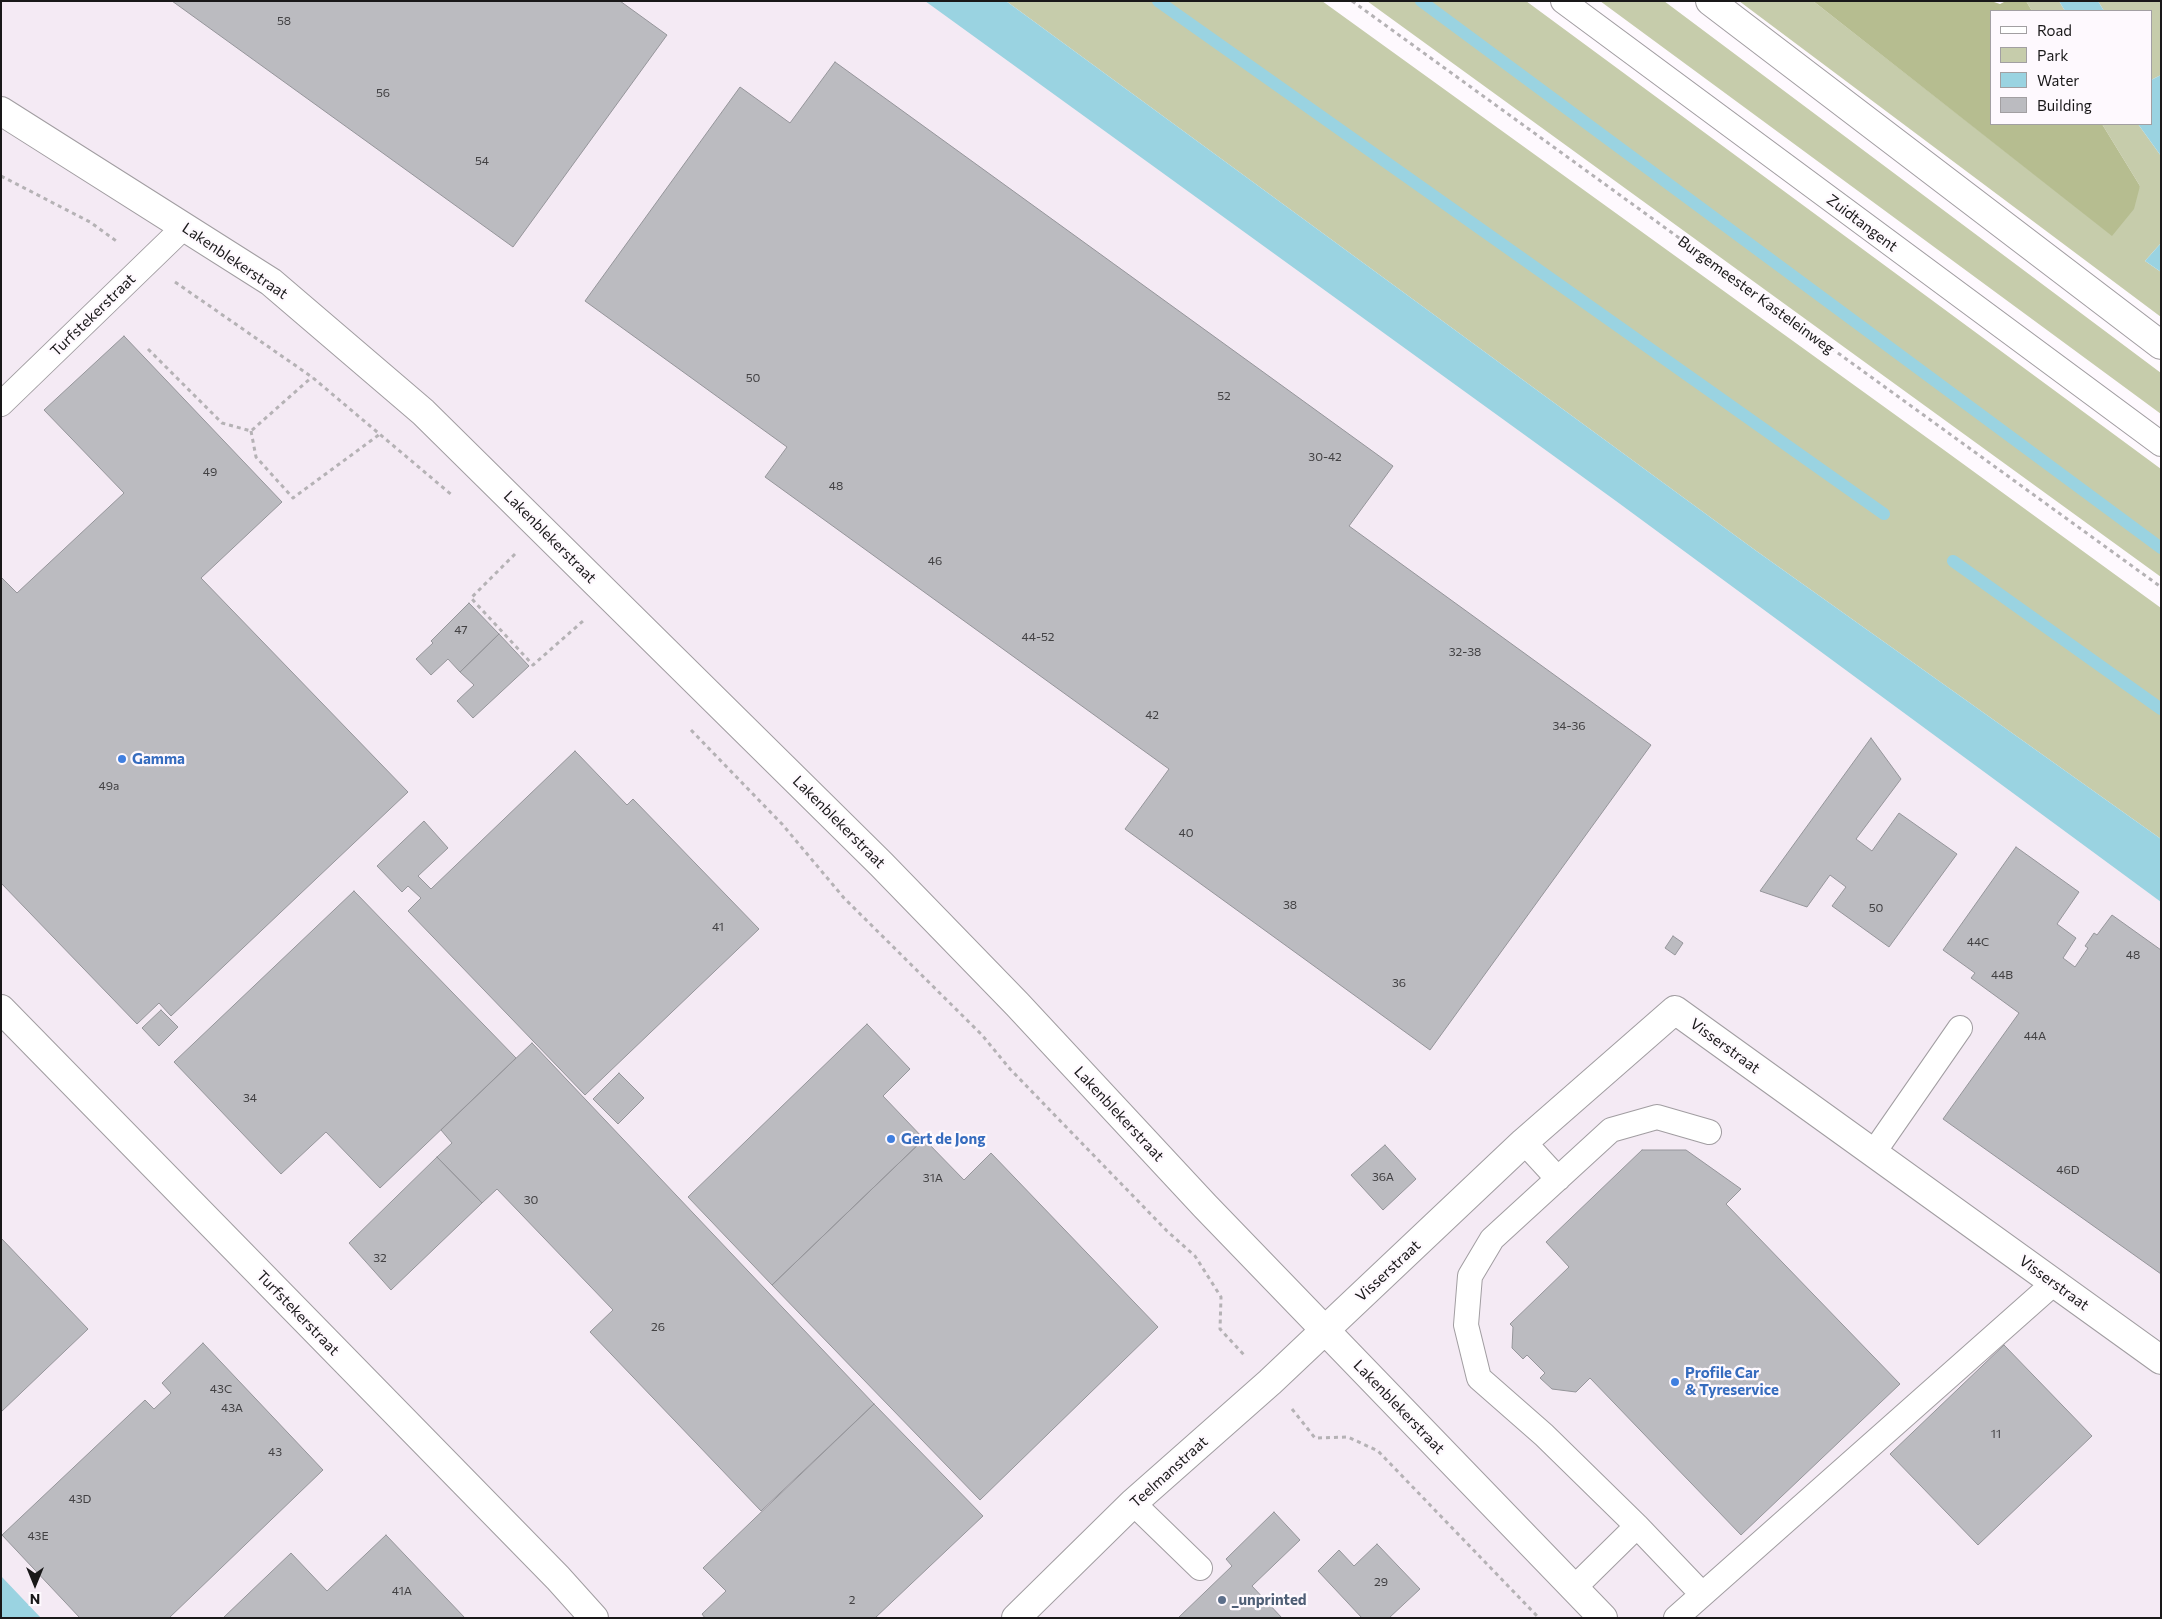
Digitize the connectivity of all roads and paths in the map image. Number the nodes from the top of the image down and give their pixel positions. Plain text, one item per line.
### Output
1 (1352, 1) edge
2 (1564, 1) edge
3 (1710, 1) edge
4 (1, 111) edge
5 (1, 176) edge
6 (184, 227) junction
7 (147, 263) junction
8 (2161, 345) edge
9 (148, 348) dead end
10 (312, 377) junction
11 (1, 404) edge
12 (251, 431) junction
13 (380, 434) junction
14 (2161, 444) edge
15 (456, 498) dead end
16 (508, 548) dead end
17 (515, 554) junction
18 (521, 560) dead end
19 (2161, 588) edge
20 (577, 615) dead end
21 (583, 621) junction
22 (590, 628) dead end
23 (689, 729) dead end
24 (1, 1009) edge
25 (1960, 1028) dead end
26 (1709, 1132) dead end
27 (1524, 1142) junction
28 (1874, 1152) junction
29 (1558, 1179) junction
30 (2054, 1283) junction
31 (1325, 1330) junction
32 (2161, 1360) edge
33 (1270, 1382) junction
34 (1133, 1504) junction
35 (1637, 1526) junction
36 (1200, 1568) dead end
37 (1574, 1588) junction
38 (1702, 1594) junction
39 (594, 1618) edge
40 (1016, 1618) edge
41 (1539, 1618) edge
42 (1603, 1618) edge
43 (1676, 1618) edge

1 - 19 path, Burgemeester Kasteleinweg
2 - 14 lane, Zuidtangent
3 - 8 street
4 - 6 street, Lakenblekerstraat
5 - 7 path
6 - 7 lane, Turfstekerstraat
6 - 31 street, Lakenblekerstraat
7 - 10 path
7 - 11 lane, Turfstekerstraat
9 - 12 path
10 - 12 path
10 - 13 path
12 - 13 path
13 - 15 path
16 - 17 path
17 - 18 path
17 - 21 path
20 - 21 path
21 - 22 path
23 - 33 path
24 - 39 street, Turfstekerstraat
25 - 28 lane
26 - 29 lane
27 - 28 street, Visserstraat
27 - 29 lane
27 - 31 street, Visserstraat
28 - 30 street, Visserstraat
29 - 35 lane
30 - 32 street, Visserstraat
30 - 38 lane
31 - 33 street, Teelmanstraat
31 - 37 street, Lakenblekerstraat
33 - 34 street, Teelmanstraat
33 - 41 path
34 - 36 lane
34 - 40 street, Teelmanstraat
35 - 37 lane
35 - 38 lane
37 - 42 street, Lakenblekerstraat
38 - 43 lane

